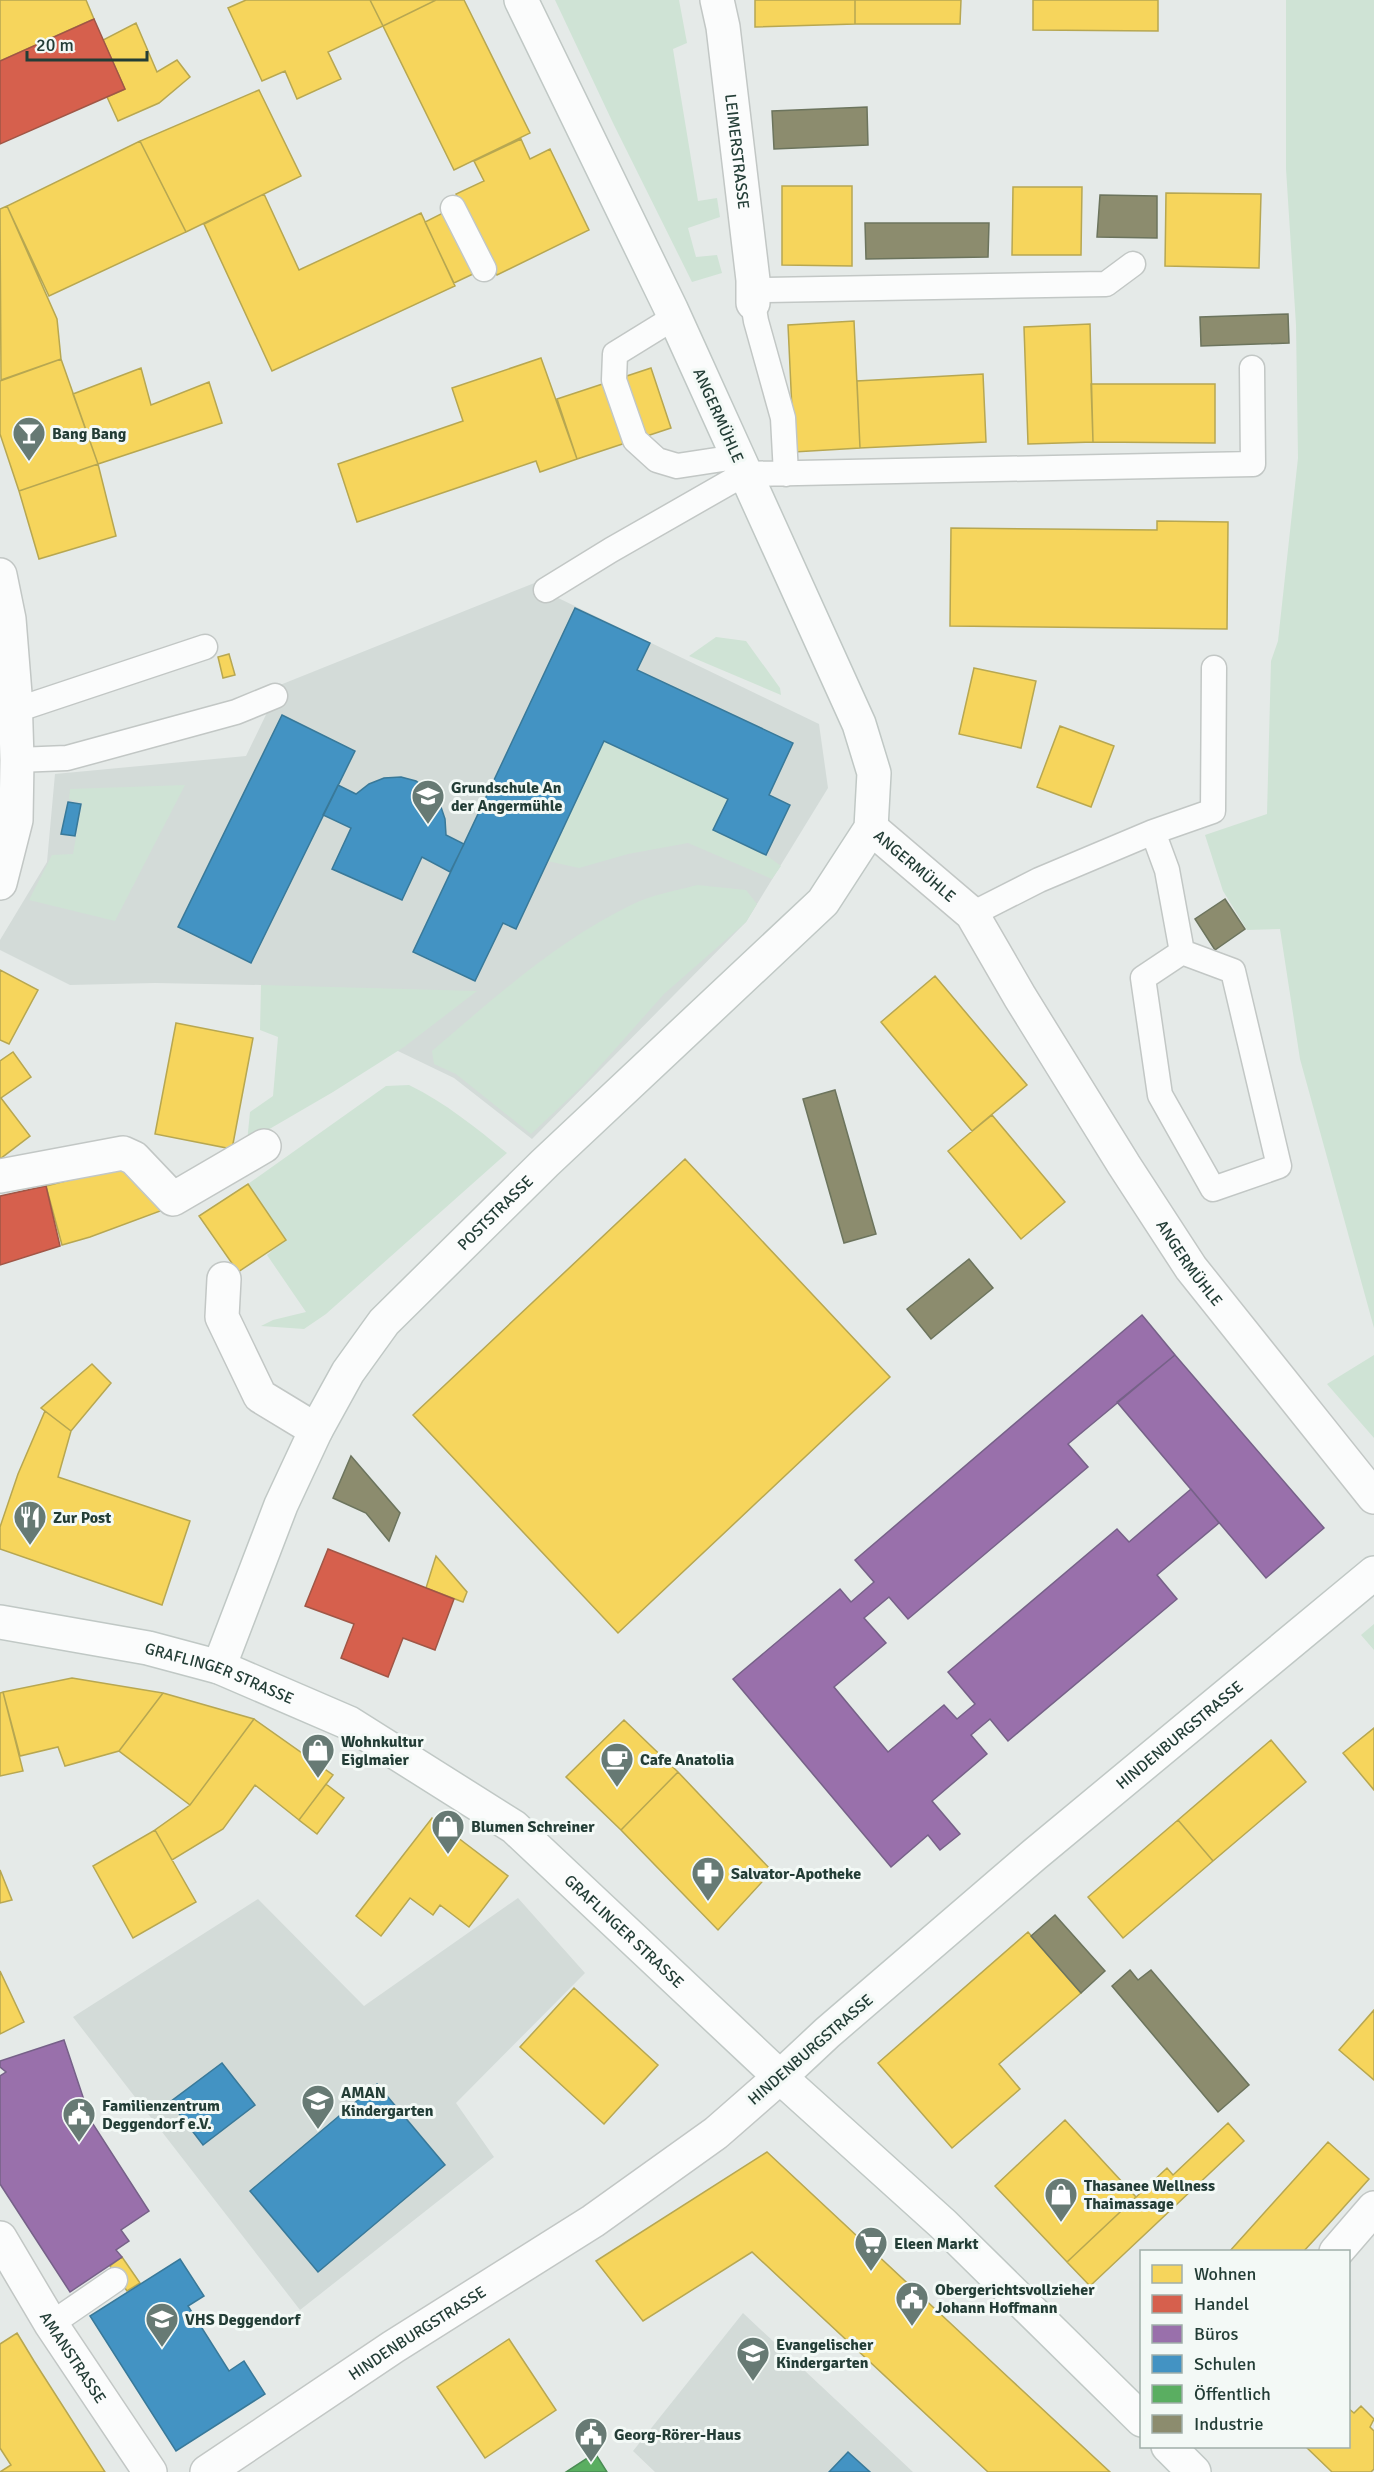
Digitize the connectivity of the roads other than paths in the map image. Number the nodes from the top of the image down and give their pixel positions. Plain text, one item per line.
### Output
1 (520, 0) edge
2 (717, 0) edge
3 (453, 208) dead end
4 (1133, 264) dead end
5 (484, 269) dead end
6 (753, 294) junction
7 (675, 317) junction
8 (1252, 368) dead end
9 (740, 466) junction
10 (786, 474) junction
11 (0, 575) edge
12 (546, 590) dead end
13 (205, 647) dead end
14 (1214, 668) dead end
15 (275, 696) dead end
16 (16, 710) junction
17 (17, 760) junction
18 (871, 828) junction
19 (1153, 832) junction
20 (0, 883) edge
21 (972, 914) junction
22 (1182, 952) junction
23 (264, 1146) dead end
24 (0, 1176) edge
25 (224, 1279) dead end
26 (316, 1430) junction
27 (1374, 1497) edge
28 (1374, 1573) edge
29 (0, 1622) edge
30 (219, 1667) junction
31 (780, 2077) junction
32 (1374, 2208) edge
33 (0, 2238) edge
34 (1338, 2250) edge
35 (115, 2280) dead end
36 (51, 2324) junction
37 (1140, 2418) edge
38 (1170, 2448) edge
39 (150, 2472) edge
40 (207, 2472) edge
41 (1194, 2472) edge

1 - 7 street, ANGERMÜHLE
2 - 6 street, LEIMERSTRASSE
3 - 5 lane
4 - 6 lane
6 - 10 lane
7 - 9 street, ANGERMÜHLE
7 - 9 lane
8 - 10 lane
9 - 10 lane
9 - 12 lane
9 - 18 street, ANGERMÜHLE
11 - 16 street
13 - 16 lane
14 - 19 lane
15 - 17 lane
16 - 17 street
17 - 20 street
18 - 21 street, ANGERMÜHLE
18 - 26 street, POSTSTRASSE
19 - 21 lane
19 - 22 lane
21 - 27 street, ANGERMÜHLE
22 - 22 lane
23 - 24 street
25 - 26 street
26 - 30 street, POSTSTRASSE
28 - 31 street, HINDENBURGSTRASSE
29 - 30 street, GRAFLINGER STRASSE
30 - 31 street, GRAFLINGER STRASSE
31 - 37 street, GRAFLINGER STRASSE
31 - 40 street, HINDENBURGSTRASSE
32 - 34 street
33 - 36 street, AMANSTRASSE
35 - 36 lane
36 - 39 street, AMANSTRASSE
38 - 41 street

